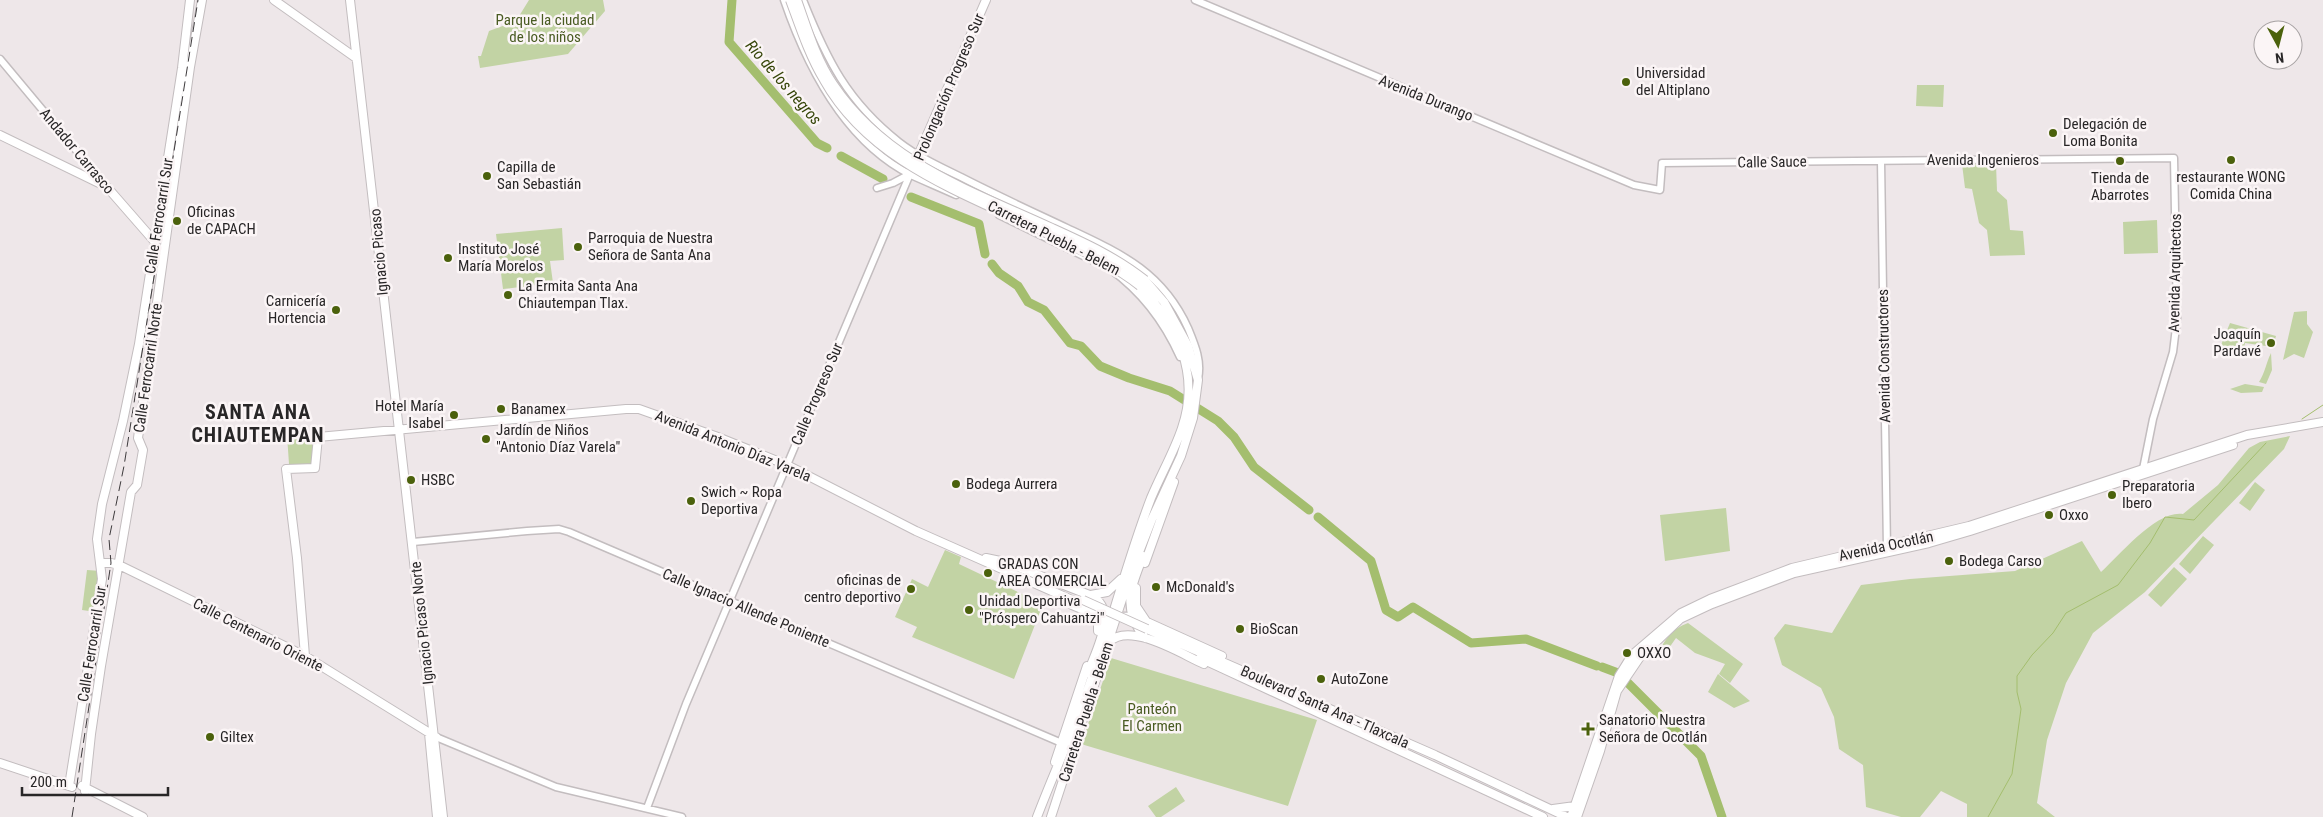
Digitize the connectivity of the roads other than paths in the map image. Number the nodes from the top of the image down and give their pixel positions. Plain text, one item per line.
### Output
1 (190, 0) edge
2 (202, 0) edge
3 (274, 0) edge
4 (350, 0) edge
5 (784, 0) edge
6 (790, 0) edge
7 (797, 0) edge
8 (803, 0) edge
9 (986, 0) edge
10 (1194, 0) edge
11 (0, 58) edge
12 (356, 58) junction
13 (847, 90) junction
14 (833, 102) junction
15 (869, 116) junction
16 (850, 123) junction
17 (0, 135) edge
18 (907, 148) junction
19 (920, 155) junction
20 (2174, 158) joint
21 (909, 160) junction
22 (1881, 161) junction
23 (1662, 162) joint
24 (897, 165) junction
25 (937, 165) junction
26 (922, 170) junction
27 (910, 174) junction
28 (960, 177) junction
29 (925, 180) junction
30 (106, 187) junction
31 (877, 188) dead end
32 (952, 193) junction
33 (155, 242) junction
34 (1142, 283) junction
35 (1198, 380) junction
36 (1188, 383) junction
37 (1189, 416) junction
38 (2323, 422) edge
39 (2323, 427) edge
40 (400, 429) junction
41 (1181, 456) junction
42 (1170, 459) junction
43 (787, 465) junction
44 (2142, 471) junction
45 (1160, 501) junction
46 (906, 524) junction
47 (413, 542) junction
48 (1887, 549) junction
49 (101, 563) junction
50 (119, 566) junction
51 (1127, 570) junction
52 (730, 602) junction
53 (1086, 602) junction
54 (1094, 615) junction
55 (1112, 615) junction
56 (1133, 616) junction
57 (1099, 628) junction
58 (1146, 630) junction
59 (1109, 643) junction
60 (305, 656) junction
61 (1268, 685) junction
62 (432, 735) junction
63 (1064, 744) junction
64 (0, 763) edge
65 (1459, 766) junction
66 (1454, 777) junction
67 (1056, 802) junction
68 (1578, 807) junction
69 (647, 808) junction
70 (1552, 809) junction
71 (143, 817) edge
72 (436, 817) edge
73 (443, 817) edge
74 (682, 817) edge
75 (1037, 817) edge
76 (1051, 817) edge
77 (1543, 817) edge
78 (1567, 817) edge
79 (1571, 817) edge
80 (1577, 817) edge
81 (1583, 817) edge

1 - 33 main road, Calle Ferrocarril Sur
2 - 50 main road, Calle Ferrocarril Norte
3 - 12 main road
4 - 12 main road, Ignacio Picaso
5 - 14 street
6 - 34 main road, Carretera Puebla - Belem, bridge
7 - 34 main road, Carretera Puebla - Belem, bridge
8 - 13 street, Carretera Puebla - Belem
9 - 19 main road, Prolongación Progreso Sur
10 - 23 street, Avenida Durango
11 - 30 street, Andador Carrasco
12 - 40 main road, Ignacio Picaso
13 - 14 street
13 - 15 street, Carretera Puebla - Belem
14 - 16 street
15 - 16 street
15 - 18 street, Carretera Puebla - Belem
16 - 24 street
17 - 30 main road
18 - 19 street, Carretera Puebla - Belem
18 - 21 street
19 - 21 street
19 - 25 street, Carretera Puebla - Belem
19 - 26 street
19 - 27 main road, Prolongación Progreso Sur
20 - 22 street, Avenida Ingenieros
20 - 44 street, Avenida Arquitectos
21 - 24 street
21 - 27 street
22 - 23 street, Calle Sauce
22 - 48 street, Avenida Constructores
24 - 27 street
25 - 26 street
25 - 28 street, Carretera Puebla - Belem
26 - 27 street
26 - 29 street
27 - 29 street
27 - 31 street
27 - 43 street, Calle Progreso Sur
28 - 32 street
28 - 35 street, Carretera Puebla - Belem
29 - 32 street
30 - 33 main road, Andador Carrasco
32 - 36 street
33 - 49 main road, Calle Ferrocarril Sur
34 - 35 main road, Carretera Puebla - Belem
34 - 36 main road, Carretera Puebla - Belem
35 - 37 main road, Carretera Puebla - Belem
36 - 37 main road, Carretera Puebla - Belem
37 - 41 main road, Carretera Puebla - Belem
37 - 42 main road, Carretera Puebla - Belem
38 - 44 main road, Avenida Ocotlán
39 - 44 main road, Avenida Ocotlán
40 - 43 main road, Avenida Antonio Díaz Varela
40 - 47 main road, Ignacio Picaso Norte
40 - 60 main road, Avenida Antonio Díaz Varela
41 - 45 main road, Carretera Puebla - Belem
41 - 58 main road
42 - 45 main road
42 - 51 main road, Carretera Puebla - Belem
43 - 46 main road, Avenida Antonio Díaz Varela
43 - 52 street, Calle Progreso Sur
44 - 48 main road, Avenida Ocotlán
45 - 55 main road, Carretera Puebla - Belem
45 - 56 main road
46 - 53 main road, Avenida Antonio Díaz Varela
46 - 53 main road, Avenida Antonio Díaz Varela
47 - 52 street, Calle Ignacio Allende Poniente
47 - 62 main road, Ignacio Picaso Norte
48 - 68 main road, Avenida Ocotlán
49 - 50 main road, Calle Centenario Oriente
49 - 64 main road, Calle Ferrocarril Sur
50 - 60 main road, Calle Centenario Oriente
50 - 71 main road, Calle Ferrocarril Norte
51 - 53 main road
51 - 55 main road, Carretera Puebla - Belem
52 - 63 street, Calle Ignacio Allende Poniente
52 - 69 street, Calle Progreso Sur
53 - 54 main road
53 - 55 main road
53 - 58 main road, Boulevard Santa Ana - Tlaxcala, bridge
54 - 55 main road
54 - 57 main road
55 - 56 main road
55 - 57 main road
55 - 59 main road, Carretera Puebla - Belem
55 - 63 main road
56 - 58 main road
56 - 58 main road
57 - 63 main road
58 - 59 main road
58 - 61 main road, Boulevard Santa Ana - Tlaxcala
59 - 67 main road, Carretera Puebla - Belem
60 - 62 main road, Calle Centenario Oriente
61 - 65 main road, Boulevard Santa Ana - Tlaxcala
61 - 66 main road, Boulevard Santa Ana - Tlaxcala
62 - 69 street
62 - 72 main road, Ignacio Picaso Norte
62 - 73 main road, Ignacio Picaso Norte
63 - 67 main road
63 - 75 main road, Carretera Puebla - Belem
65 - 66 main road
65 - 70 main road, Boulevard Santa Ana - Tlaxcala
66 - 77 main road, Boulevard Santa Ana - Tlaxcala
67 - 76 main road, Carretera Puebla - Belem
68 - 70 main road
68 - 79 main road, Avenida Ocotlán
68 - 80 main road, Avenida Ocotlán
68 - 81 main road
69 - 74 street
70 - 78 main road, Boulevard Santa Ana - Tlaxcala

